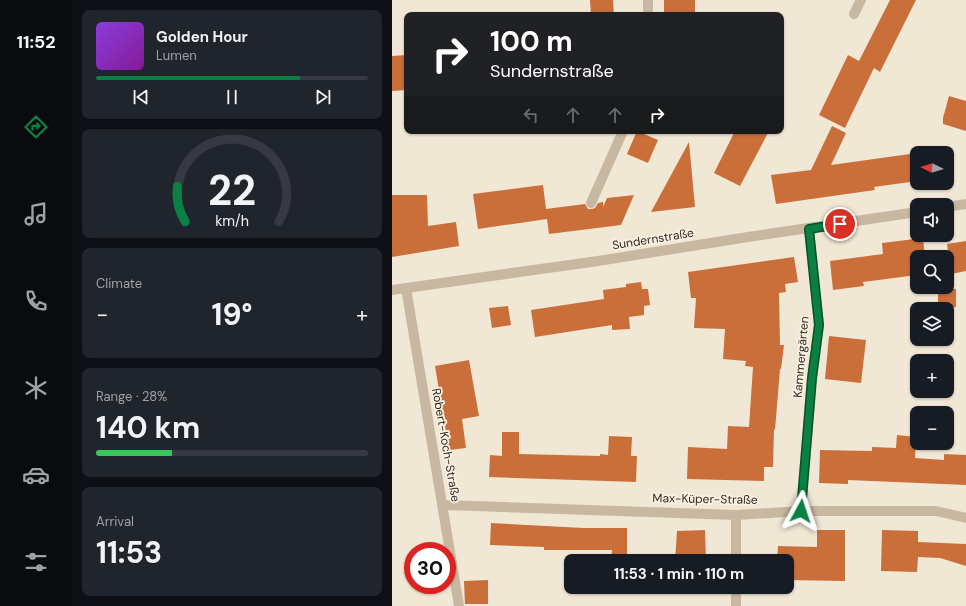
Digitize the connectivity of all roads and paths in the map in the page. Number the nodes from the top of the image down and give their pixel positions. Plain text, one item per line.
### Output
1 (648, 0) edge
2 (861, 0) edge
3 (648, 12) edge
4 (854, 14) dead end
5 (622, 134) edge
6 (591, 203) dead end
7 (966, 204) edge
8 (954, 206) edge
9 (910, 213) edge
10 (809, 229) junction
11 (406, 288) junction
12 (392, 290) edge
13 (443, 505) junction
14 (801, 511) junction
15 (736, 515) junction
16 (966, 518) edge
17 (736, 554) edge
18 (736, 594) edge
19 (459, 606) edge
20 (736, 606) edge

1 - 3 street
2 - 4 street
5 - 6 street
7 - 8 street
9 - 10 street, Sundernstraße
10 - 11 street, Sundernstraße
10 - 14 street, Kammergärten
11 - 12 street, Sundernstraße
11 - 13 street, Robert-Koch-Straße
13 - 15 street, Max-Küper-Straße
13 - 19 street, Robert-Koch-Straße
14 - 15 street, Max-Küper-Straße
14 - 16 street, Max-Küper-Straße
15 - 17 street
18 - 20 street

